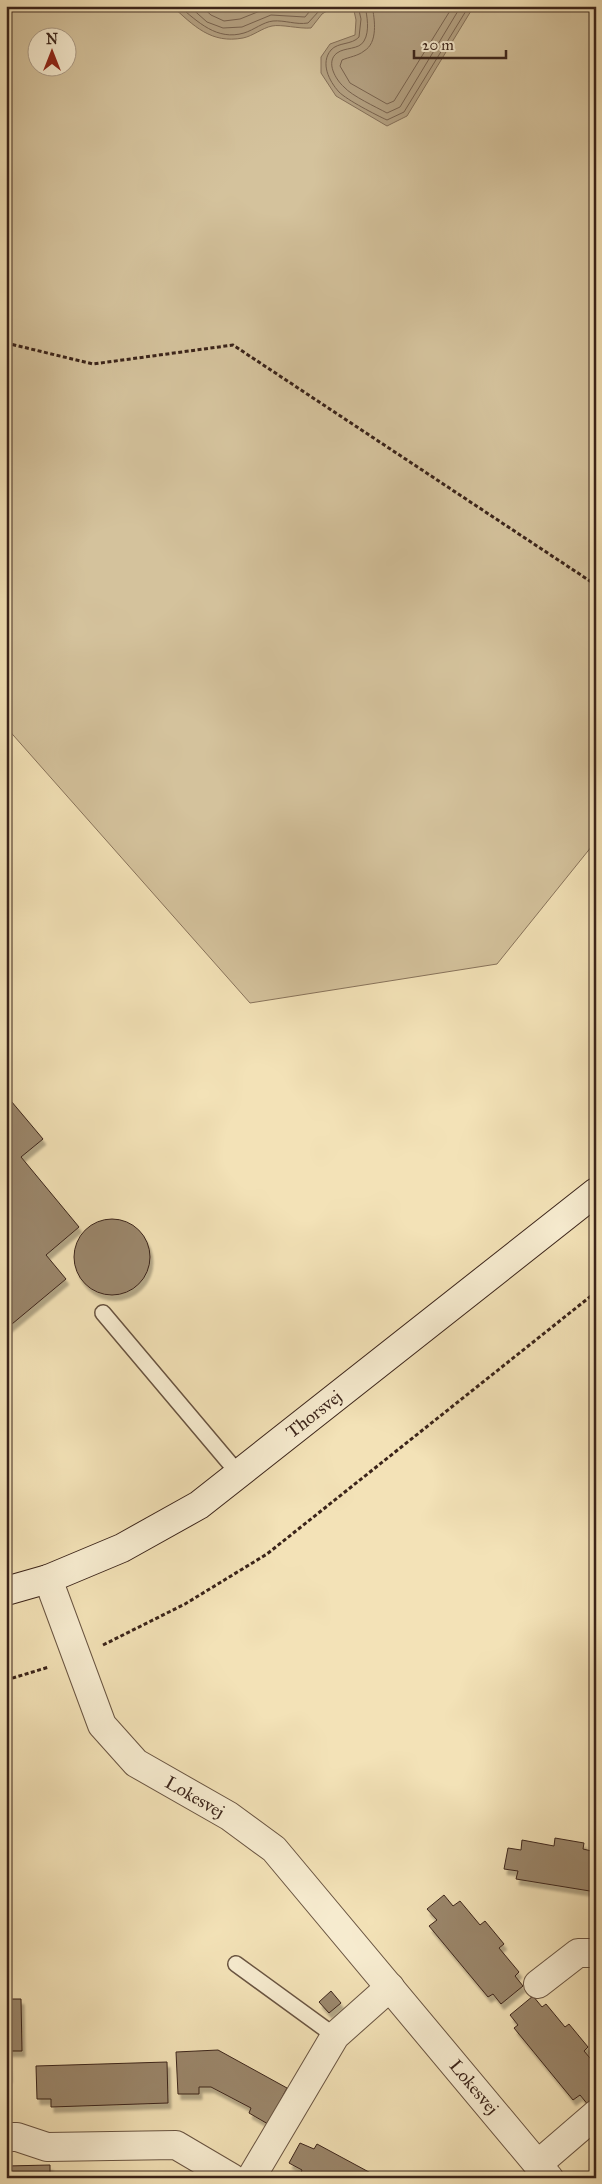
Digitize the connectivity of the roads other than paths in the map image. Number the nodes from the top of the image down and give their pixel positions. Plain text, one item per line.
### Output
1 (596, 1192) edge
2 (103, 1313) dead end
3 (238, 1473) junction
4 (48, 1579) junction
5 (6, 1591) edge
6 (596, 1953) edge
7 (236, 1964) dead end
8 (538, 1984) dead end
9 (390, 1987) junction
10 (335, 2036) junction
11 (596, 2114) edge
12 (6, 2137) edge
13 (543, 2171) edge
14 (232, 2178) edge
15 (252, 2178) edge

1 - 3 street, Thorsvej
2 - 3 lane
3 - 4 street, Thorsvej
4 - 5 street, Thorsvej
4 - 9 street, Lokesvej
6 - 8 street
7 - 10 lane
9 - 10 street
9 - 13 street, Lokesvej
10 - 15 street
11 - 13 street, Lokesvej
12 - 14 street

